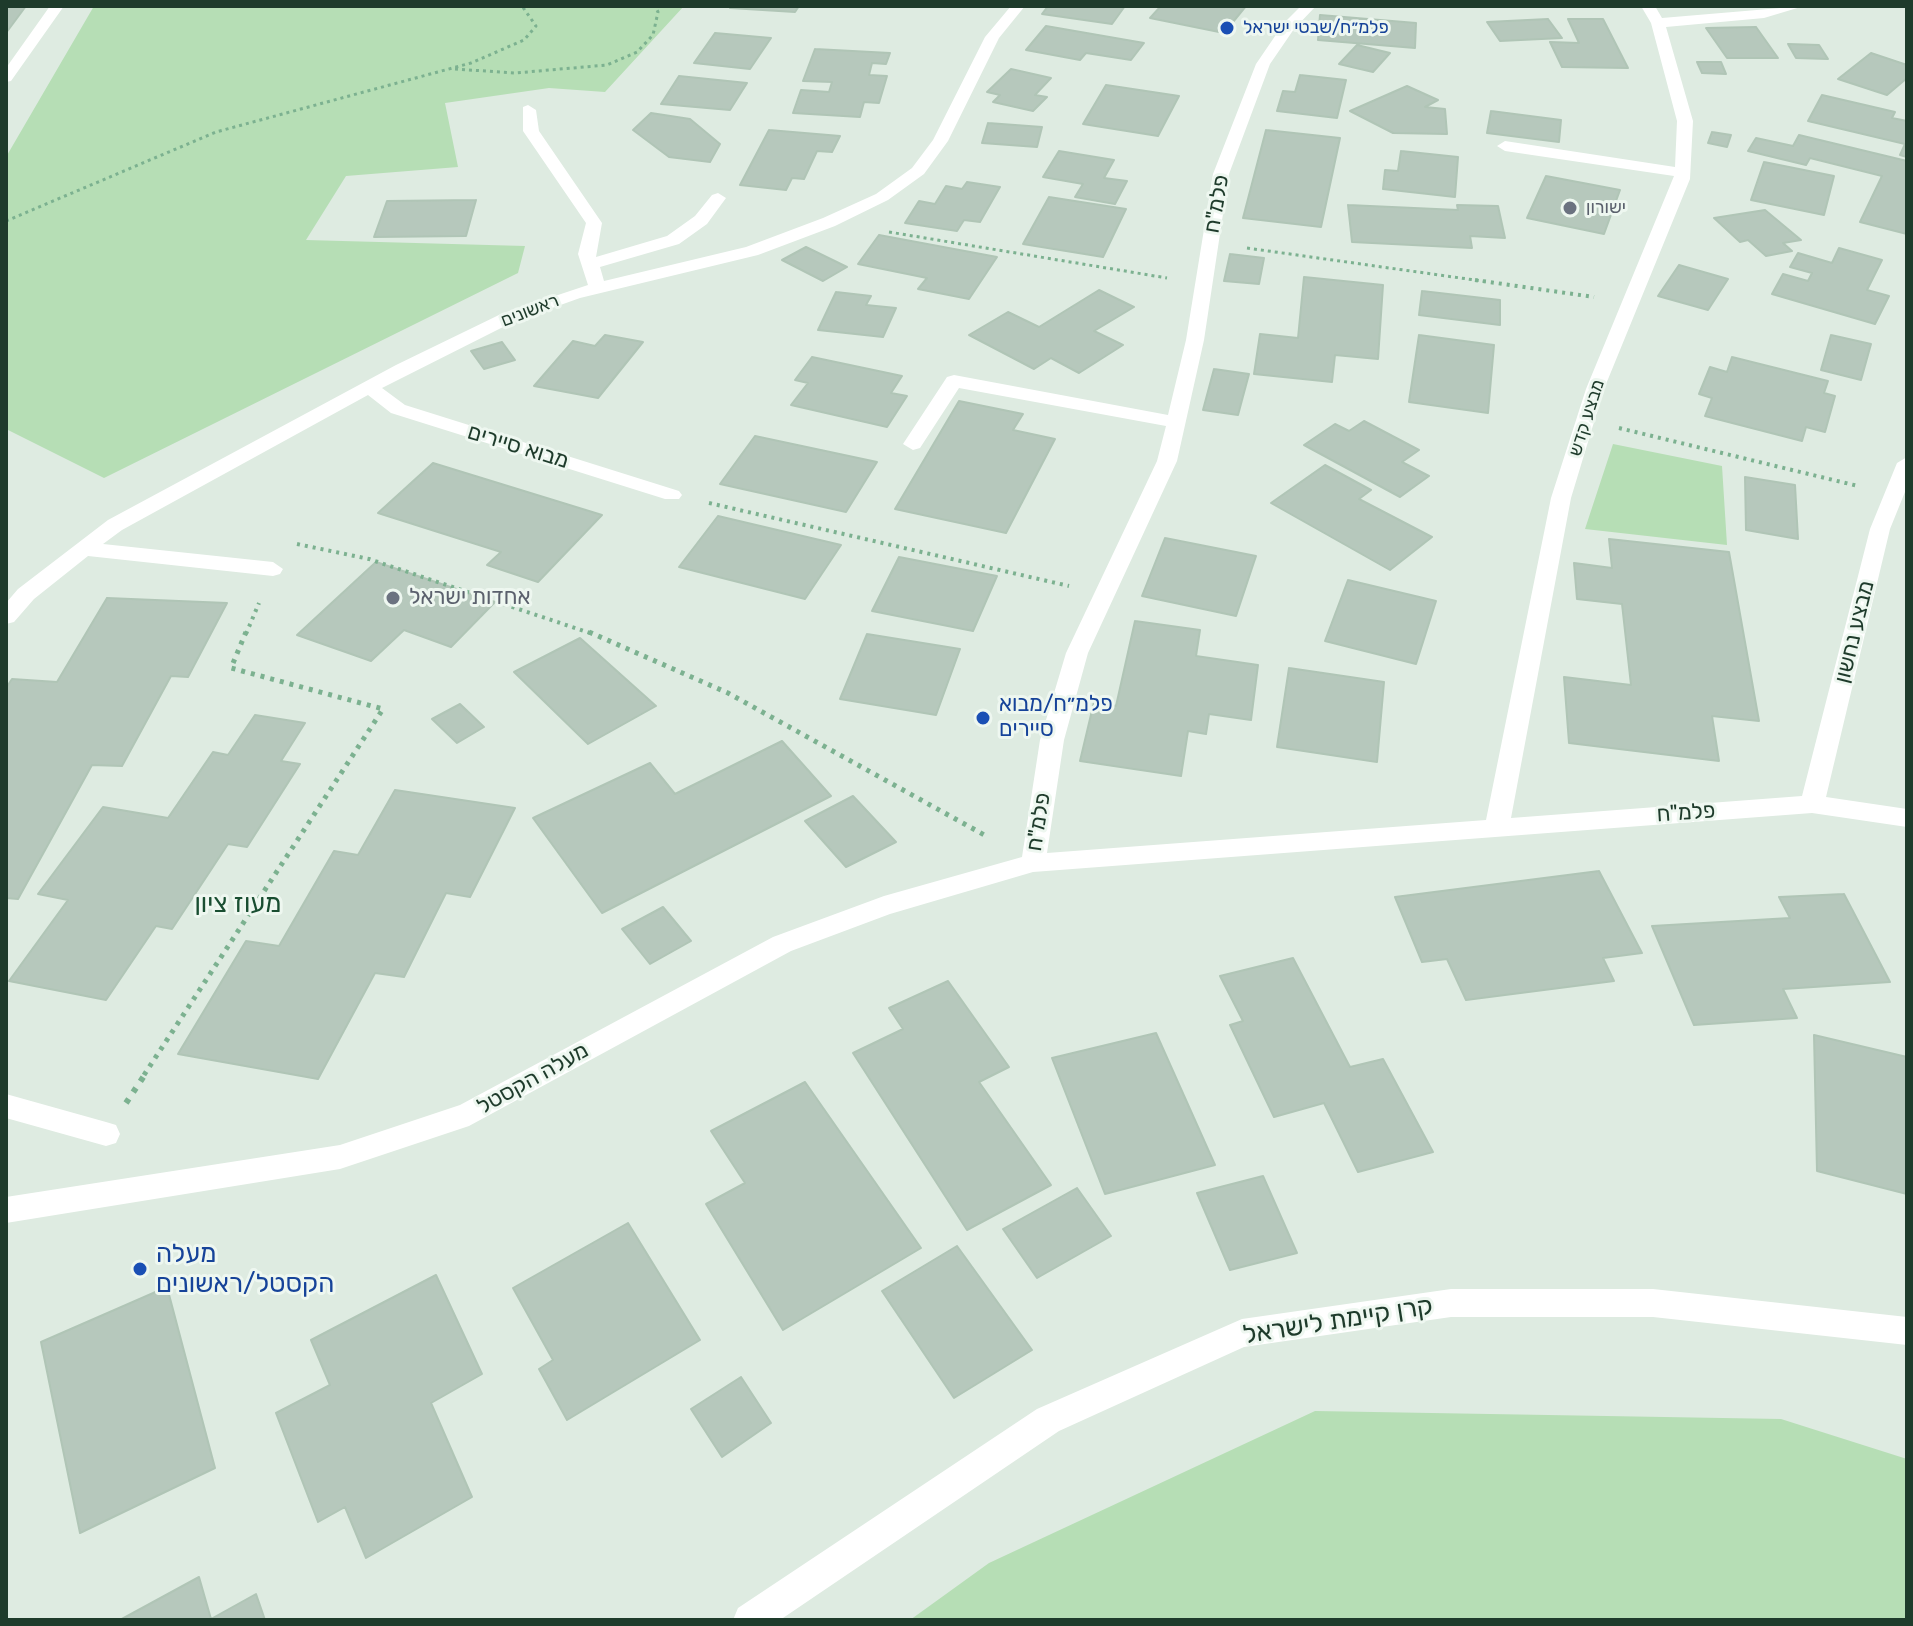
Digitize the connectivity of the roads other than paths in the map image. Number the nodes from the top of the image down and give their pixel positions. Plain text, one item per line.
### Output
1 (57, 6) edge
2 (1018, 6) edge
3 (1309, 6) edge
4 (1797, 6) edge
5 (1653, 14) edge
6 (6, 78) edge
7 (528, 110) dead end
8 (1505, 146) dead end
9 (1683, 173) junction
10 (718, 198) dead end
11 (590, 264) junction
12 (598, 289) junction
13 (369, 387) junction
14 (1177, 422) junction
15 (913, 444) dead end
16 (1907, 463) edge
17 (672, 495) road end
18 (83, 549) junction
19 (273, 569) road end
20 (6, 617) edge
21 (1812, 804) junction
22 (1907, 818) edge
23 (1497, 826) junction
24 (1033, 863) junction
25 (6, 1106) edge
26 (106, 1134) road end
27 (6, 1210) edge
28 (1907, 1331) edge
29 (750, 1620) edge

1 - 6 street
2 - 12 street, ראשונים
3 - 14 street, פלמ"ח
4 - 5 street
5 - 9 street, מבצע קדש
7 - 11 street
8 - 9 street
9 - 23 street, מבצע קדש
10 - 11 street
11 - 12 street
12 - 13 street, ראשונים
13 - 17 street, מבוא סיירים
13 - 18 street, ראשונים
14 - 15 street
14 - 24 street, פלמ"ח
16 - 21 street, מבצע נחשון
18 - 19 street
18 - 20 street, ראשונים
21 - 22 street, פלמ"ח
21 - 23 street, פלמ"ח
23 - 24 street, פלמ"ח
24 - 27 street, מעלה הקסטל
25 - 26 street
28 - 29 street, קרן קיימת לישראל

